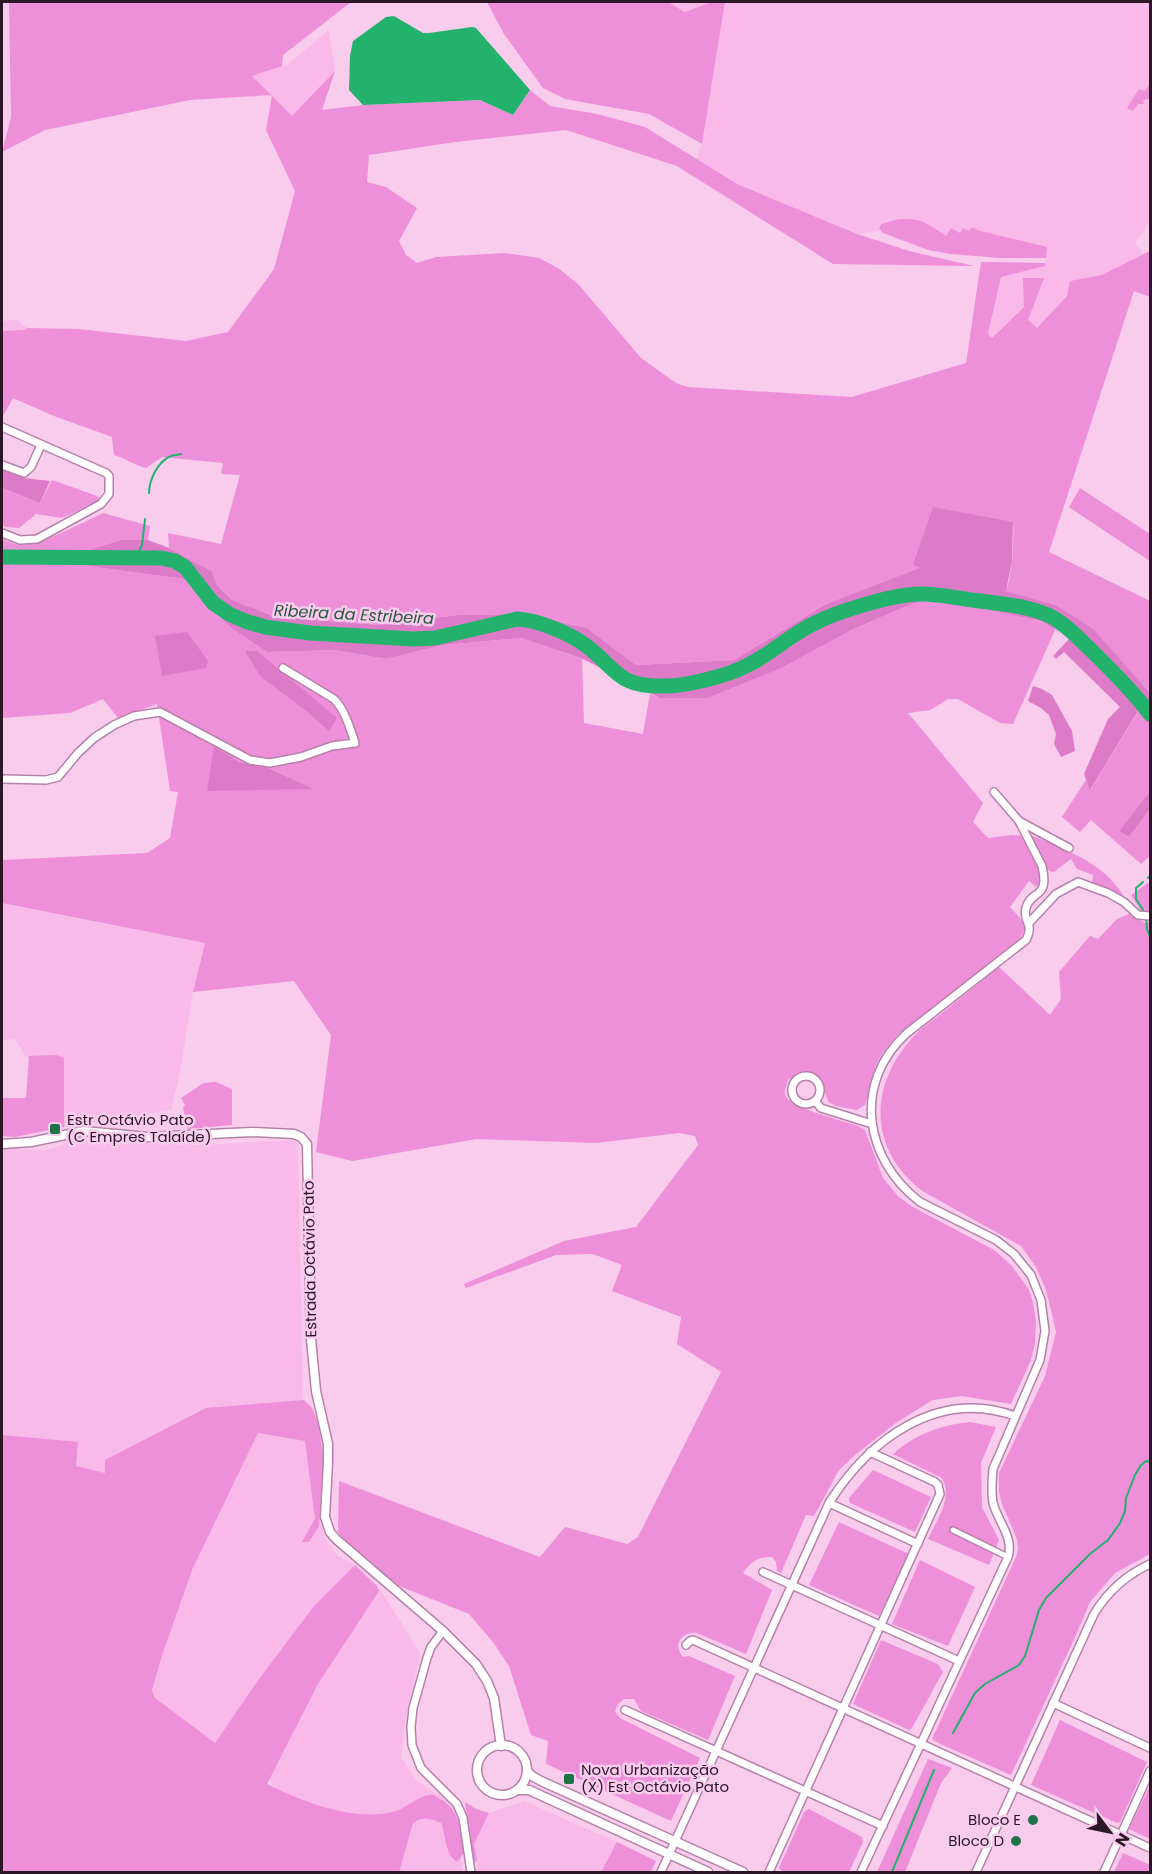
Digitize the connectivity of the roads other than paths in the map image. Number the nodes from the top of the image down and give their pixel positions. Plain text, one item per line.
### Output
1 (2, 427) edge
2 (41, 445) junction
3 (2, 465) edge
4 (2, 533) edge
5 (283, 668) dead end
6 (2, 779) edge
7 (994, 792) dead end
8 (1019, 821) junction
9 (1068, 848) dead end
10 (1150, 916) edge
11 (1029, 923) junction
12 (815, 1101) junction
13 (872, 1124) junction
14 (2, 1144) edge
15 (1015, 1416) junction
16 (870, 1452) junction
17 (829, 1503) junction
18 (953, 1530) dead end
19 (918, 1544) junction
20 (1008, 1557) junction
21 (1150, 1564) edge
22 (763, 1572) dead end
23 (792, 1586) junction
24 (881, 1626) junction
25 (443, 1631) junction
26 (686, 1645) dead end
27 (959, 1661) junction
28 (754, 1667) junction
29 (1053, 1703) junction
30 (843, 1708) junction
31 (625, 1710) dead end
32 (921, 1744) junction
33 (501, 1746) junction
34 (1150, 1748) edge
35 (715, 1750) junction
36 (527, 1771) junction
37 (1150, 1771) edge
38 (1015, 1786) junction
39 (517, 1790) junction
40 (806, 1791) junction
41 (883, 1826) junction
42 (1121, 1835) junction
43 (674, 1842) junction
44 (1150, 1848) edge
45 (669, 1855) junction
46 (976, 1871) edge
47 (471, 1872) edge
48 (661, 1872) edge
49 (708, 1872) edge
50 (743, 1872) edge
51 (769, 1872) edge
52 (861, 1872) edge
53 (985, 1872) edge
54 (1104, 1872) edge

1 - 2 street
2 - 3 street
2 - 4 street
5 - 6 street
7 - 8 street
8 - 9 street
8 - 11 street
10 - 11 street
11 - 13 street
12 - 12 street
12 - 13 street
13 - 15 street
14 - 25 street, Estrada Octávio Pato
15 - 16 street
15 - 20 street
16 - 17 street
16 - 19 street
17 - 19 street
17 - 23 street
18 - 20 street
19 - 24 street
20 - 27 street
21 - 29 street
22 - 23 street
23 - 24 street
23 - 28 street
24 - 27 street
24 - 30 street
25 - 33 street, Estrada Octávio Pato
25 - 47 street
26 - 28 street
27 - 32 street
28 - 30 street
28 - 35 street
29 - 34 street
29 - 38 street
30 - 32 street
30 - 40 street
31 - 35 street
32 - 38 street
32 - 41 street
33 - 36 street
33 - 39 street
35 - 40 street
35 - 43 street
36 - 39 street
36 - 43 street
37 - 42 street
38 - 42 street
38 - 46 street
39 - 45 street
40 - 41 street
40 - 51 street
41 - 52 street
42 - 44 street
42 - 54 street
43 - 45 street
43 - 50 street
45 - 48 street
45 - 49 street
46 - 53 street

